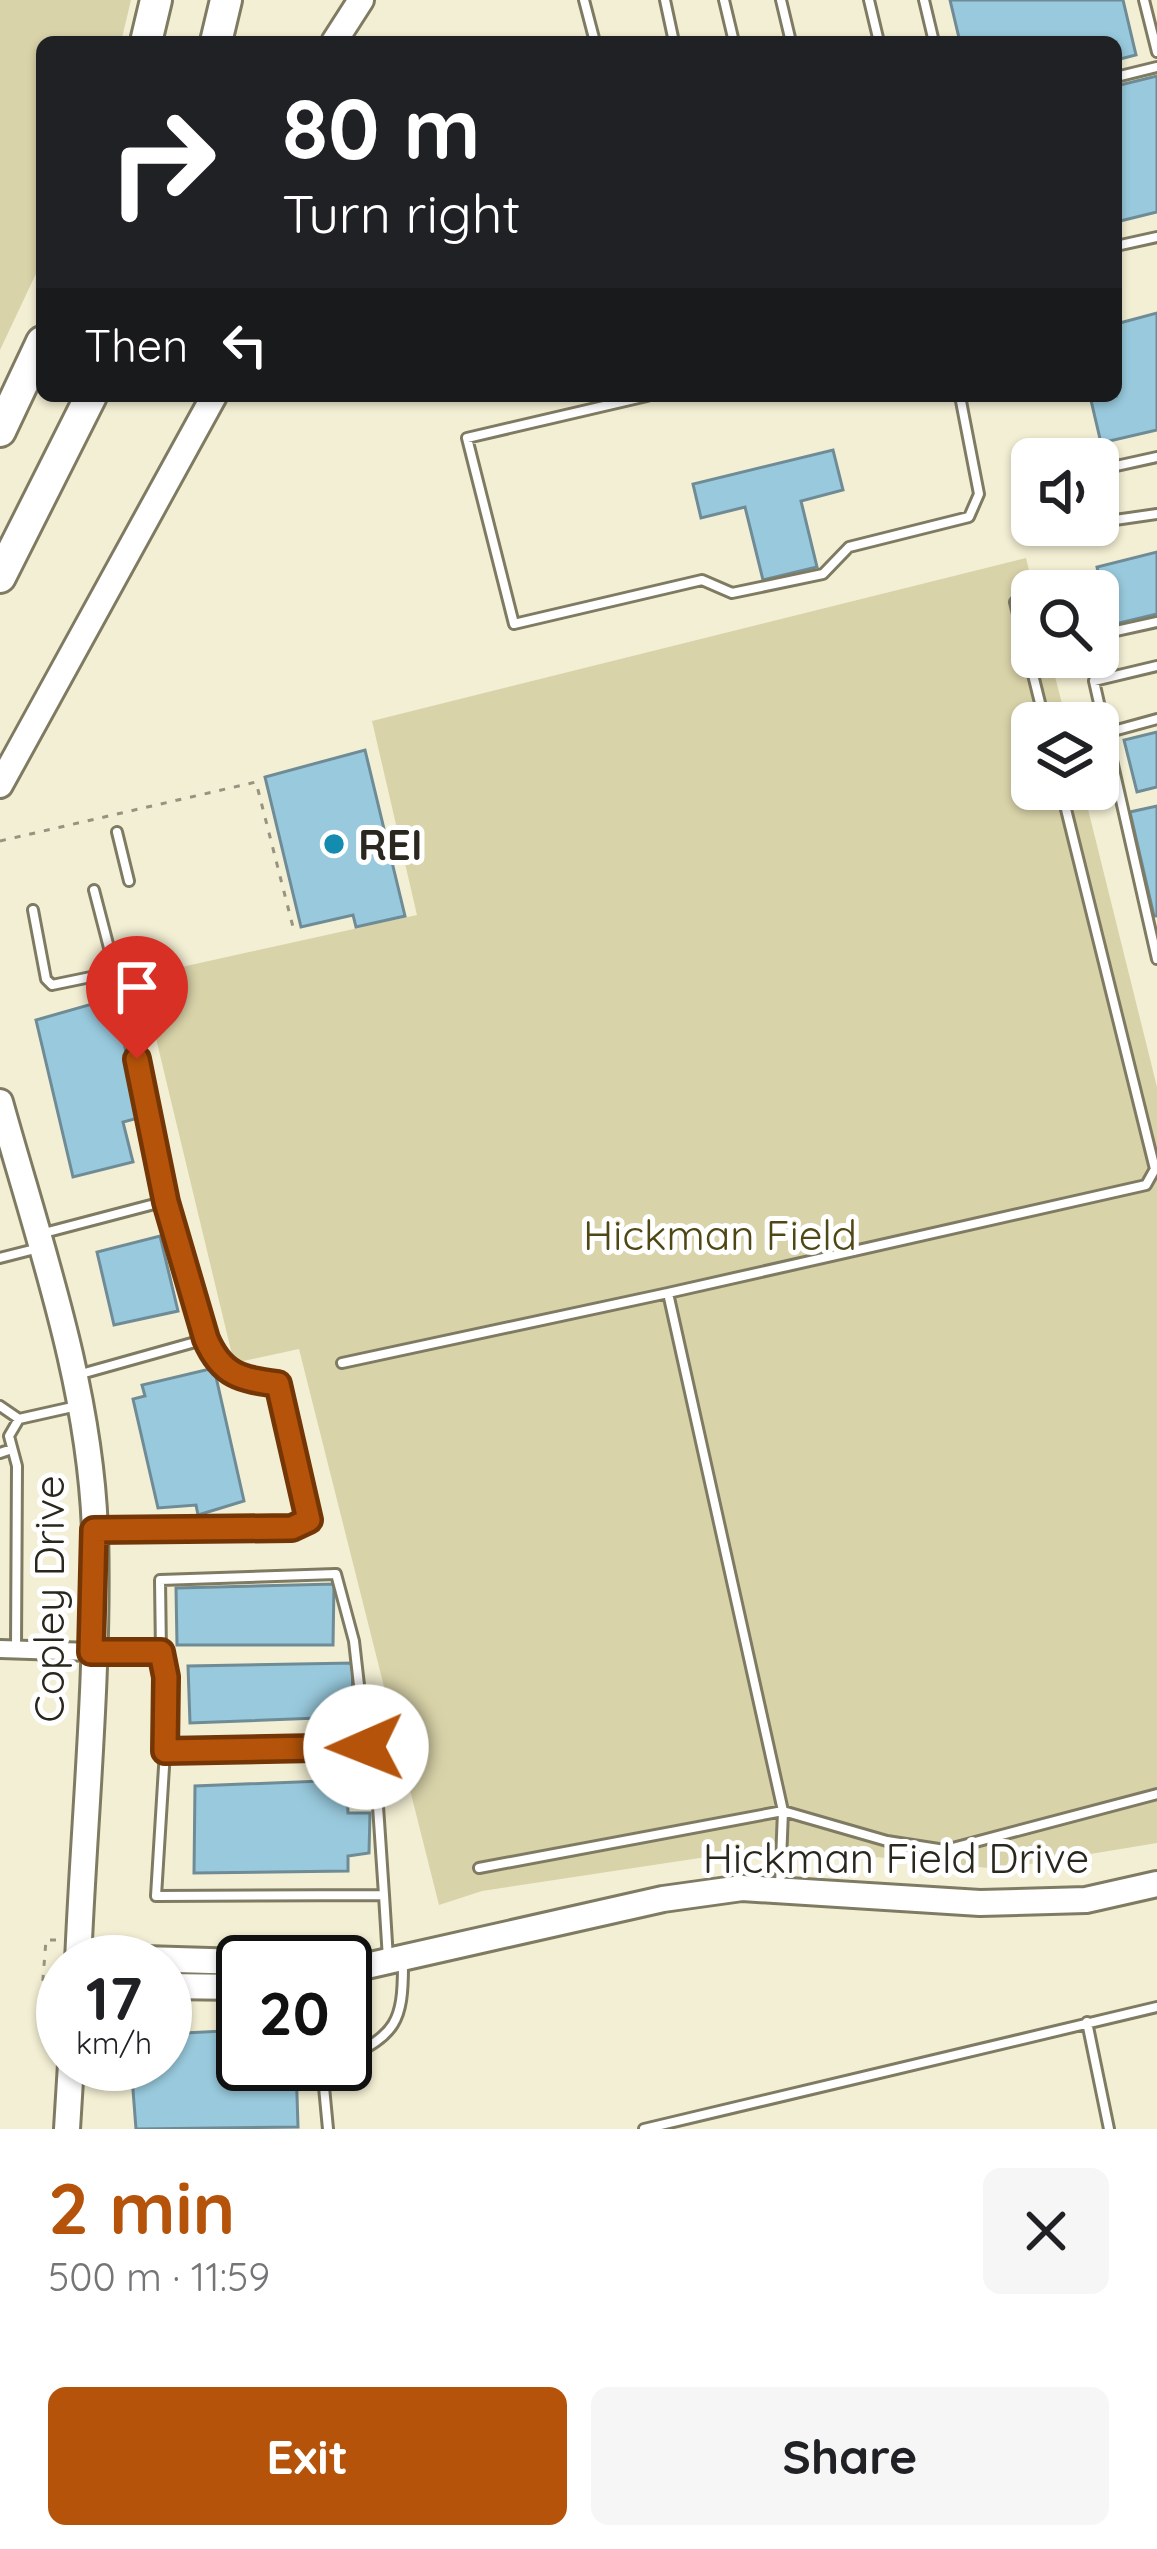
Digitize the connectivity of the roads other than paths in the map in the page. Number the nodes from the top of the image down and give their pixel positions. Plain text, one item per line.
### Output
1 (156, 0) edge
2 (226, 0) edge
3 (361, 0) edge
4 (584, 0) edge
5 (665, 0) edge
6 (724, 0) edge
7 (781, 0) edge
8 (868, 0) edge
9 (924, 0) edge
10 (1144, 0) edge
11 (147, 36) edge
12 (217, 36) edge
13 (338, 36) edge
14 (593, 36) edge
15 (673, 36) edge
16 (733, 36) edge
17 (790, 36) edge
18 (877, 36) edge
19 (933, 36) edge
20 (1157, 52) edge
21 (1157, 67) edge
22 (1122, 76) edge
23 (1157, 237) edge
24 (1122, 245) edge
25 (36, 355) edge
26 (88, 402) edge
27 (211, 402) edge
28 (621, 402) edge
29 (961, 402) edge
30 (0, 431) edge
31 (1157, 458) edge
32 (1119, 466) edge
33 (1157, 514) edge
34 (1119, 519) edge
35 (0, 577) edge
36 (1157, 622) edge
37 (1119, 630) edge
38 (1157, 666) edge
39 (1099, 702) edge
40 (1157, 719) edge
41 (1119, 729) edge
42 (0, 785) edge
43 (1119, 789) edge
44 (1066, 810) edge
45 (117, 832) dead end
46 (129, 881) dead end
47 (94, 890) dead end
48 (33, 910) dead end
49 (1155, 944) edge
50 (1157, 959) edge
51 (116, 972) junction
52 (0, 1102) edge
53 (166, 1202) junction
54 (38, 1241) junction
55 (0, 1258) edge
56 (668, 1293) junction
57 (206, 1339) junction
58 (342, 1363) dead end
59 (74, 1376) junction
60 (0, 1406) edge
61 (80, 1406) junction
62 (19, 1420) junction
63 (12, 1449) junction
64 (0, 1453) edge
65 (94, 1530) junction
66 (8, 1649) edge
67 (91, 1652) junction
68 (161, 1652) junction
69 (366, 1747) junction
70 (165, 1751) junction
71 (1157, 1794) edge
72 (784, 1811) junction
73 (479, 1868) dead end
74 (1157, 1884) edge
75 (780, 1887) junction
76 (384, 1895) junction
77 (79, 1935) edge
78 (395, 1959) junction
79 (372, 1963) edge
80 (1157, 2007) edge
81 (1087, 2022) junction
82 (372, 2045) edge
83 (69, 2091) edge
84 (324, 2091) edge
85 (685, 2125) edge
86 (67, 2129) edge
87 (328, 2129) edge
88 (644, 2129) edge
89 (1109, 2129) edge

1 - 11 highway
2 - 12 highway
3 - 13 street
4 - 14 lane
5 - 15 lane
6 - 16 lane
7 - 17 lane
8 - 18 lane
9 - 19 lane
10 - 20 lane
21 - 22 lane
23 - 24 lane
25 - 30 highway
26 - 35 highway
27 - 42 street
28 - 29 lane
31 - 32 lane
33 - 34 lane
36 - 37 lane
38 - 39 lane
40 - 41 lane
43 - 49 lane
44 - 56 lane
45 - 46 lane
47 - 51 lane
48 - 51 lane
49 - 50 lane
51 - 53 lane
52 - 54 street, Copley Drive
53 - 54 lane
53 - 57 lane
54 - 55 lane
54 - 59 street, Copley Drive
56 - 58 lane
56 - 72 lane
57 - 59 lane
57 - 65 lane
59 - 61 street, Copley Drive
60 - 62 lane
61 - 62 lane
61 - 65 street, Copley Drive
62 - 63 lane
63 - 64 lane
63 - 66 lane
65 - 67 street, Copley Drive
66 - 67 street
67 - 68 lane
67 - 77 street, Copley Drive
68 - 69 lane
68 - 70 lane
69 - 70 lane
69 - 76 lane
70 - 76 lane
71 - 72 lane
72 - 73 lane
72 - 75 lane
74 - 75 street, Hickman Field Drive
75 - 78 street, Hickman Field Drive
76 - 78 lane
78 - 79 street, Hickman Field Drive
78 - 82 lane
80 - 81 lane
81 - 85 lane
81 - 89 lane
83 - 86 street
84 - 87 lane
85 - 88 lane

